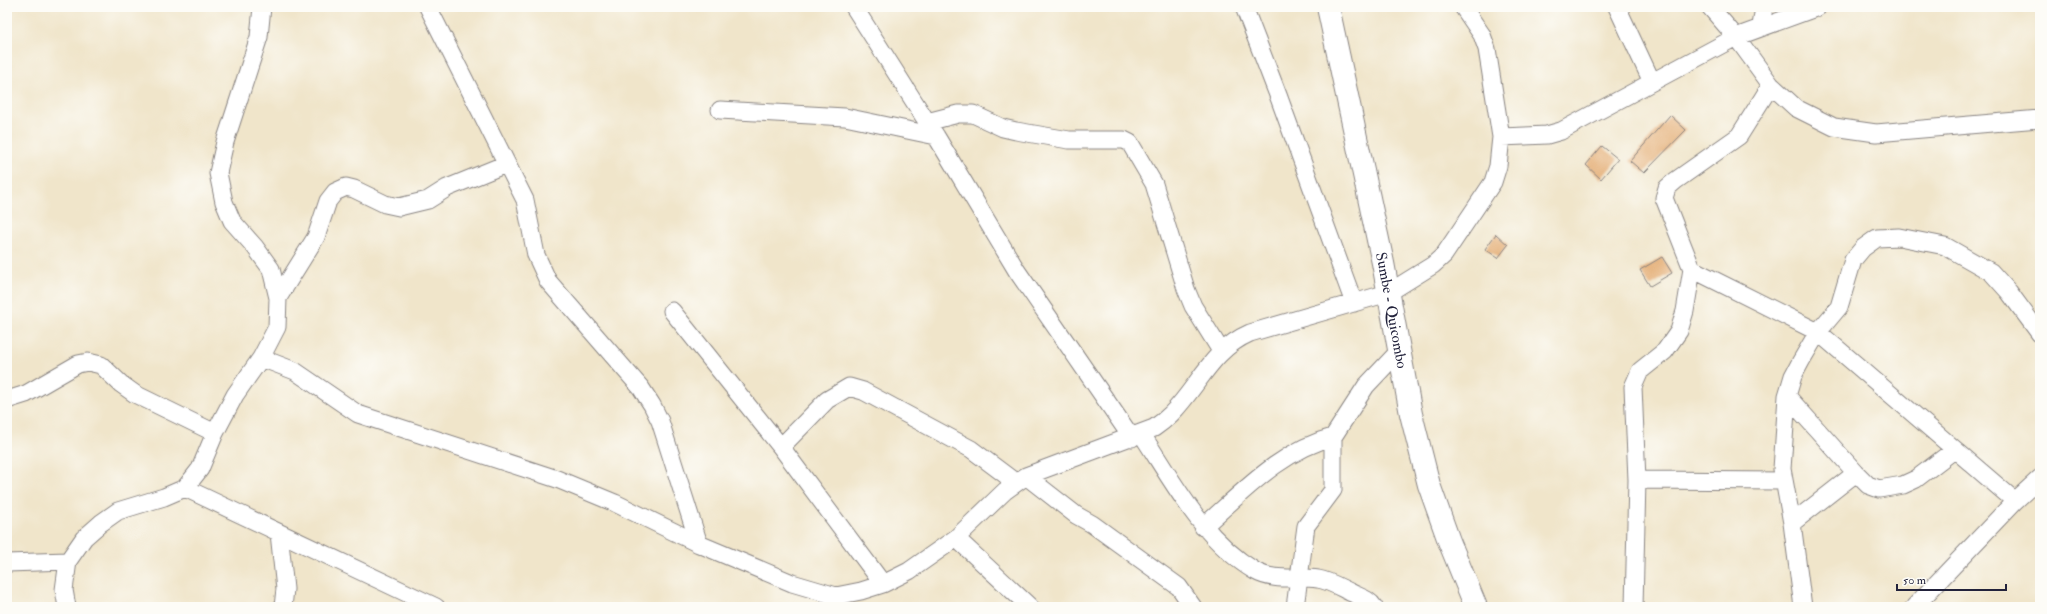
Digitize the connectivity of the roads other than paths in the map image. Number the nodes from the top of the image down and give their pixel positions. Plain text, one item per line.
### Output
1 (262, 7) edge
2 (428, 7) edge
3 (854, 7) edge
4 (1244, 7) edge
5 (1328, 7) edge
6 (1463, 7) edge
7 (1617, 7) edge
8 (1710, 7) edge
9 (1764, 7) edge
10 (1818, 7) edge
11 (1761, 26) junction
12 (1736, 37) junction
13 (1652, 82) junction
14 (1771, 85) junction
15 (720, 110) dead end
16 (2040, 119) edge
17 (931, 129) junction
18 (1501, 137) junction
19 (506, 164) junction
20 (1692, 269) junction
21 (1388, 293) junction
22 (278, 298) junction
23 (1354, 303) junction
24 (672, 311) dead end
25 (1818, 332) junction
26 (2040, 334) edge
27 (1400, 350) junction
28 (1221, 351) junction
29 (261, 358) junction
30 (1788, 396) junction
31 (7, 400) edge
32 (215, 434) junction
33 (1137, 435) junction
34 (1333, 437) junction
35 (780, 447) junction
36 (1954, 450) junction
37 (1856, 473) junction
38 (2040, 478) edge
39 (1021, 479) junction
40 (1637, 480) junction
41 (1784, 481) junction
42 (185, 488) junction
43 (2014, 501) junction
44 (1792, 523) junction
45 (1203, 527) junction
46 (279, 533) junction
47 (956, 538) junction
48 (699, 544) junction
49 (68, 561) junction
50 (7, 563) edge
51 (1300, 578) junction
52 (883, 584) junction
53 (840, 602) edge
54 (67, 607) edge
55 (283, 607) edge
56 (436, 607) edge
57 (1030, 607) edge
58 (1193, 607) edge
59 (1295, 607) edge
60 (1374, 607) edge
61 (1476, 607) edge
62 (1634, 607) edge
63 (1803, 607) edge
64 (1914, 607) edge

1 - 22 street
2 - 19 street
3 - 17 street
4 - 23 street
5 - 21 main road, Sumbe - Quicombo
6 - 18 street
7 - 13 street
8 - 12 street
9 - 11 street
10 - 11 street
11 - 12 street
12 - 13 street
12 - 14 street
13 - 18 street
14 - 16 street
14 - 20 street
15 - 17 street
17 - 28 street
17 - 33 street
18 - 21 street
19 - 22 street
19 - 48 street
20 - 25 street
20 - 40 street
21 - 23 street
21 - 27 main road, Sumbe - Quicombo
22 - 29 street
23 - 28 street
24 - 35 street
25 - 26 street
25 - 30 street
25 - 36 street
27 - 34 street
27 - 61 main road, Sumbe - Quicombo
28 - 33 street
29 - 32 street
29 - 48 street
30 - 37 street
30 - 41 street
31 - 32 street
32 - 42 street
33 - 39 street
33 - 45 street
34 - 45 street
34 - 51 street
35 - 39 street
35 - 52 street
36 - 37 street
36 - 43 street
37 - 44 street
38 - 43 street
39 - 47 street
39 - 58 street
40 - 41 street
40 - 62 street
41 - 44 street
42 - 46 street
42 - 49 street
43 - 64 street
44 - 63 street
45 - 51 street
46 - 55 street
46 - 56 street
47 - 52 street
47 - 57 street
48 - 53 street
49 - 50 street
49 - 54 street
51 - 59 street
51 - 60 street
52 - 53 street

